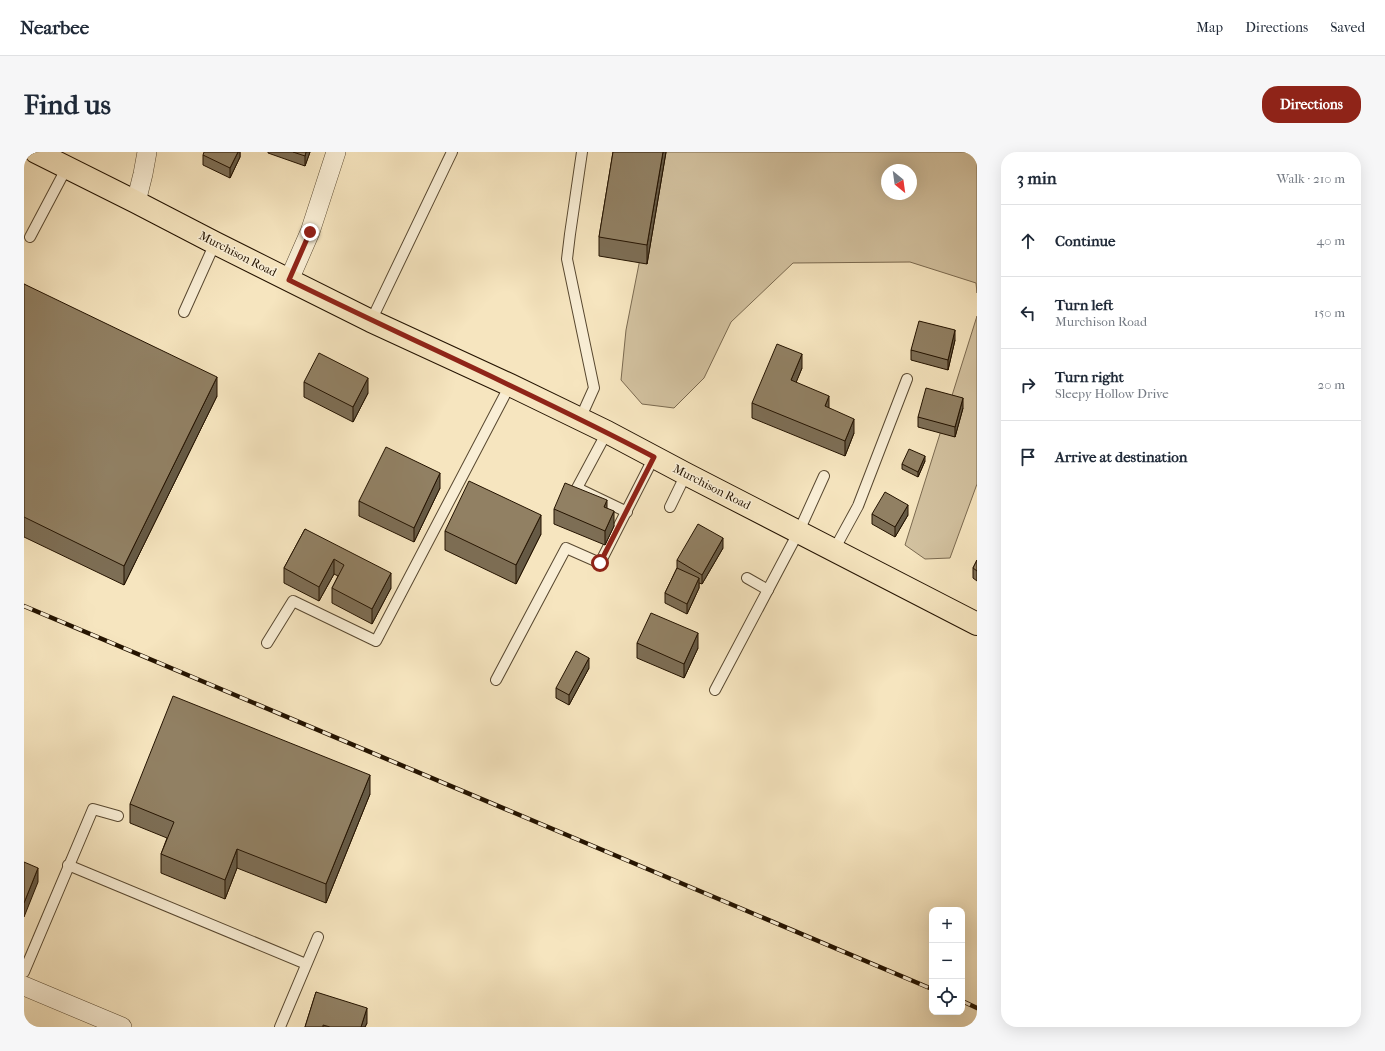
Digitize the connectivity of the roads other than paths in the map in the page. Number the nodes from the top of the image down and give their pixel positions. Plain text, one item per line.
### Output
1 (36, 152) edge
2 (147, 152) edge
3 (336, 152) edge
4 (452, 152) edge
5 (582, 152) edge
6 (62, 161) edge
7 (136, 202) junction
8 (30, 237) dead end
9 (215, 243) junction
10 (289, 280) junction
11 (184, 312) dead end
12 (371, 321) junction
13 (907, 379) dead end
14 (510, 385) junction
15 (580, 419) junction
16 (607, 432) junction
17 (654, 457) junction
18 (686, 474) junction
19 (824, 476) dead end
20 (670, 507) dead end
21 (627, 512) junction
22 (799, 532) junction
23 (834, 550) junction
24 (747, 578) dead end
25 (768, 590) junction
26 (977, 624) edge
27 (267, 643) dead end
28 (496, 680) dead end
29 (715, 690) dead end
30 (118, 816) dead end
31 (68, 865) junction
32 (318, 937) dead end
33 (306, 964) junction
34 (24, 972) edge
35 (24, 986) edge
36 (122, 1027) edge
37 (280, 1027) edge

1 - 6 main road, Murchison Road
2 - 7 street
3 - 10 street
4 - 12 lane
5 - 15 lane
6 - 7 main road, Murchison Road
6 - 8 lane
7 - 9 main road, Murchison Road
9 - 10 main road, Murchison Road
9 - 11 lane
10 - 12 main road, Murchison Road
12 - 14 main road, Murchison Road
13 - 23 lane
14 - 15 main road, Murchison Road
14 - 27 lane
15 - 16 main road, Murchison Road
16 - 17 main road, Murchison Road
16 - 21 lane
17 - 18 main road, Murchison Road
17 - 21 lane
18 - 20 lane
18 - 22 main road, Murchison Road
19 - 22 lane
21 - 28 lane
22 - 23 main road, Murchison Road
22 - 25 lane
23 - 26 main road, Murchison Road
24 - 25 lane
25 - 29 lane
30 - 31 lane
31 - 33 lane
31 - 34 lane
32 - 33 lane
33 - 37 lane
35 - 36 street

